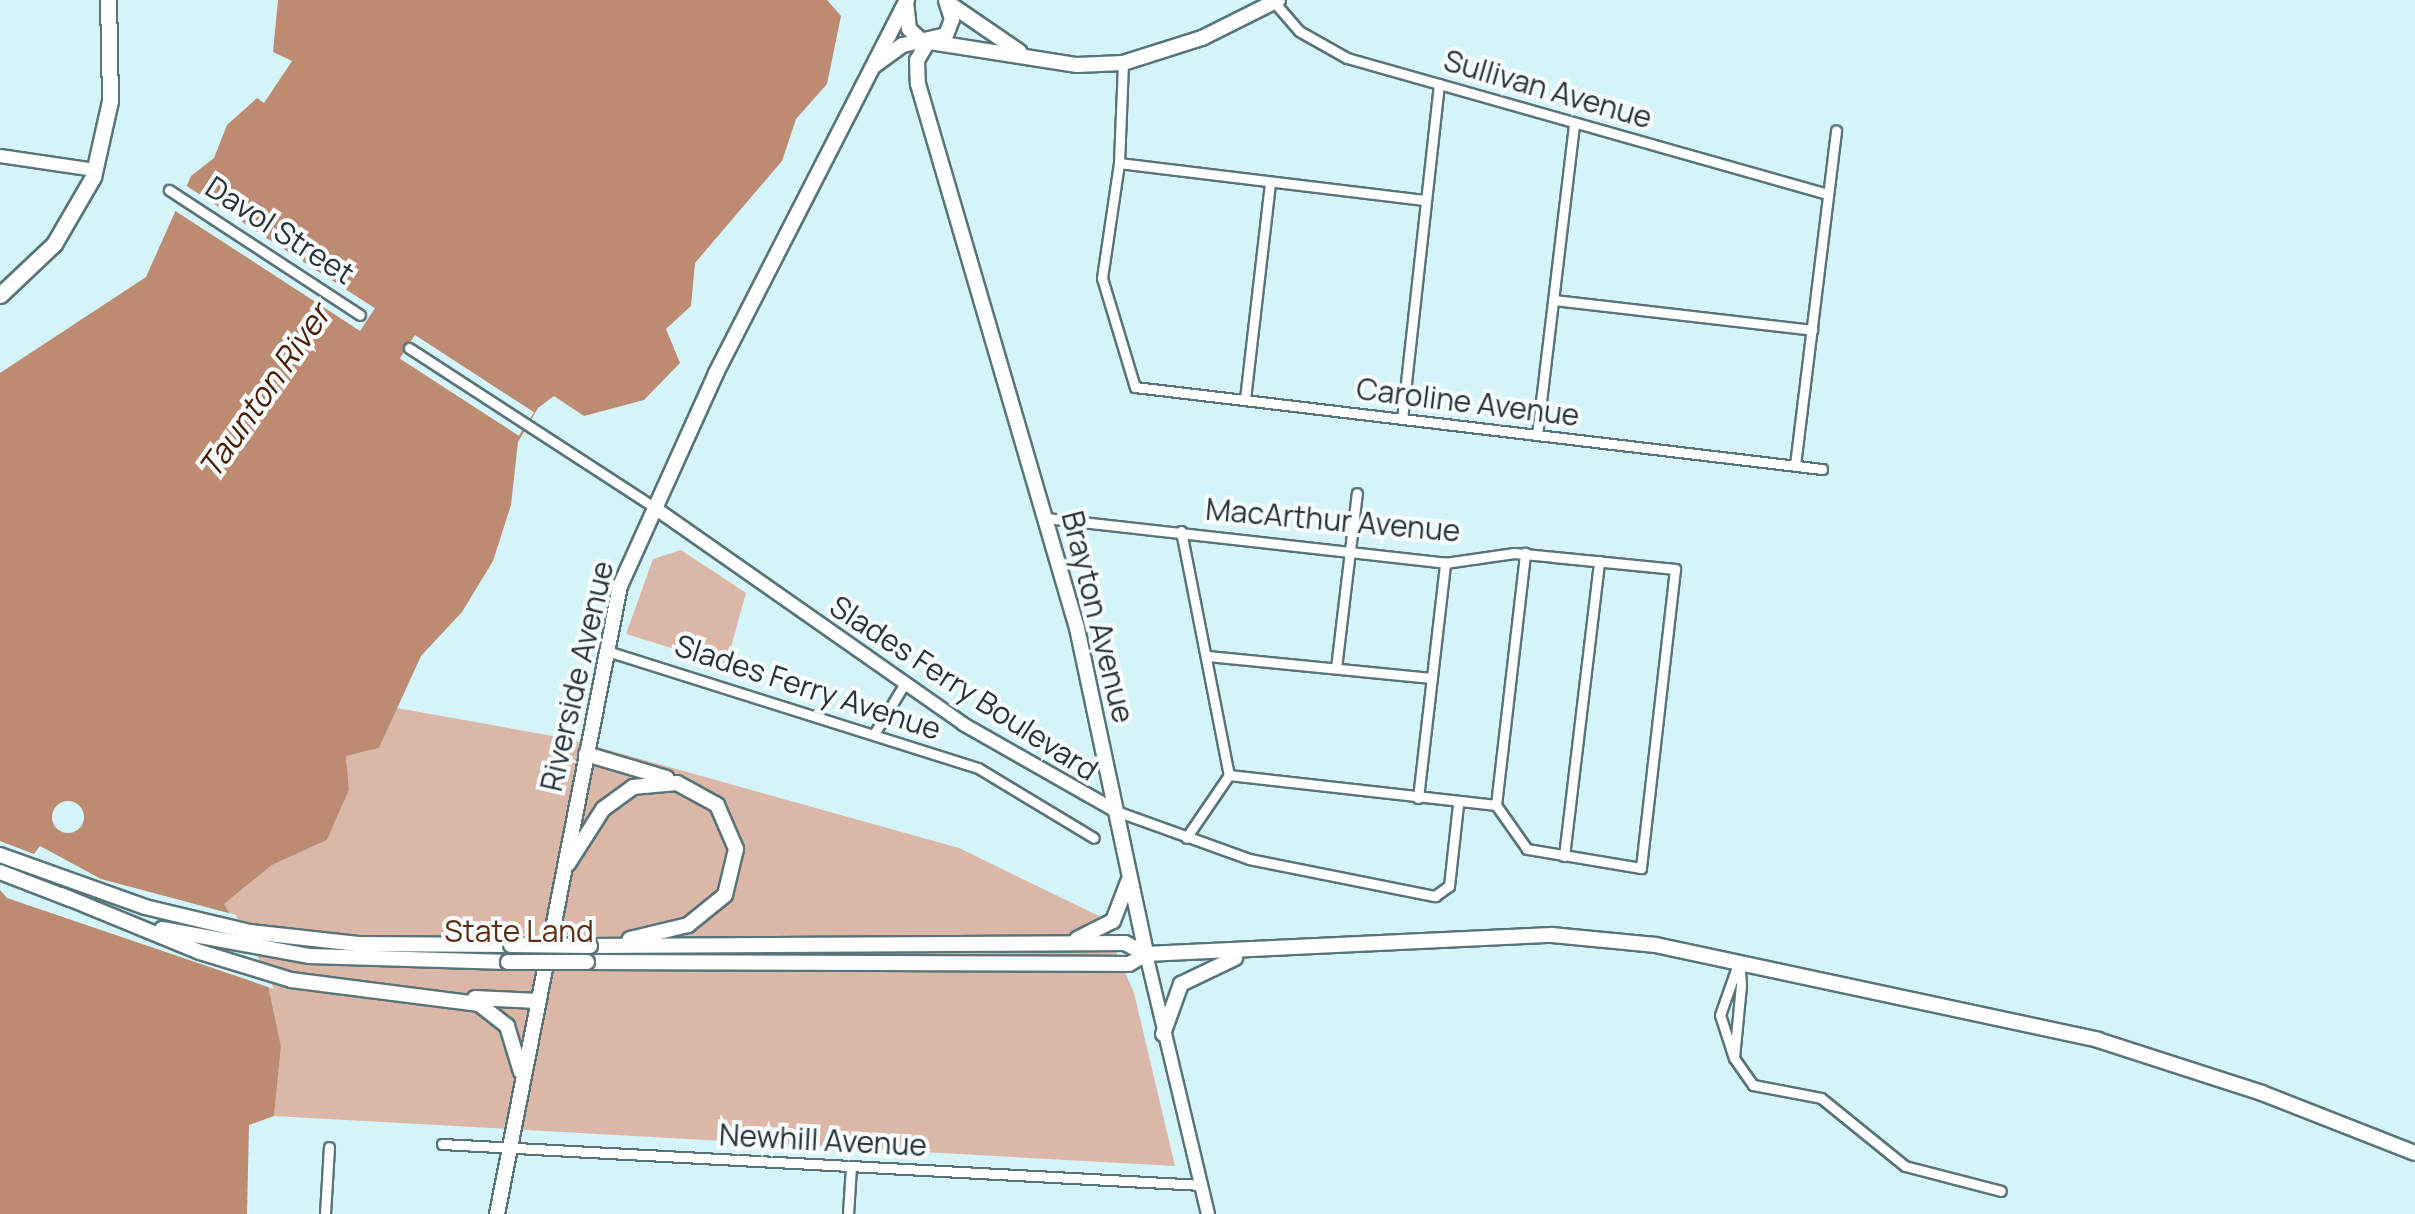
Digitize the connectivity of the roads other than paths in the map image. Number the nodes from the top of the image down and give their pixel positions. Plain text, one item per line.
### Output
1 (108, 0) edge
2 (906, 0) edge
3 (946, 0) edge
4 (1276, 1) edge
5 (928, 42) junction
6 (1044, 60) junction
7 (1122, 63) junction
8 (866, 77) junction
9 (1440, 84) junction
10 (1574, 123) junction
11 (1836, 131) dead end
12 (0, 156) edge
13 (1119, 163) junction
14 (95, 170) junction
15 (1270, 182) junction
16 (169, 190) dead end
17 (1826, 194) junction
18 (1424, 200) junction
19 (23, 278) junction
20 (0, 295) edge
21 (1554, 300) junction
22 (0, 309) edge
23 (360, 315) dead end
24 (1812, 330) junction
25 (410, 348) dead end
26 (1245, 400) junction
27 (1402, 419) junction
28 (1537, 435) junction
29 (1795, 464) junction
30 (1822, 469) dead end
31 (1357, 493) dead end
32 (655, 508) junction
33 (1046, 518) junction
34 (1181, 531) junction
35 (1350, 552) junction
36 (1525, 553) junction
37 (1599, 561) junction
38 (1445, 563) junction
39 (607, 651) junction
40 (1207, 656) junction
41 (1336, 668) junction
42 (1432, 678) junction
43 (904, 683) junction
44 (874, 734) junction
45 (586, 754) junction
46 (1229, 775) junction
47 (685, 784) junction
48 (1418, 798) junction
49 (1458, 804) junction
50 (1496, 806) junction
51 (1116, 811) junction
52 (1094, 838) dead end
53 (1186, 838) junction
54 (0, 855) edge
55 (1564, 856) junction
56 (0, 872) edge
57 (563, 874) junction
58 (1130, 876) junction
59 (62, 895) junction
60 (1055, 944) junction
61 (590, 946) junction
62 (1256, 951) junction
63 (1146, 954) junction
64 (1739, 961) junction
65 (434, 998) junction
66 (538, 1001) junction
67 (1164, 1034) junction
68 (523, 1080) junction
69 (442, 1144) dead end
70 (329, 1146) dead end
71 (510, 1148) junction
72 (2415, 1153) edge
73 (851, 1166) junction
74 (1201, 1185) junction
75 (2001, 1191) dead end
76 (325, 1214) edge
77 (497, 1214) edge
78 (848, 1214) edge
79 (1208, 1214) edge

1 - 14 highway
2 - 5 main road
2 - 8 main road, Riverside Avenue
3 - 5 main road, Brayton Avenue
3 - 6 main road
4 - 7 main road
4 - 9 street, Sullivan Avenue
5 - 6 main road
5 - 8 main road, Riverside Avenue
5 - 33 main road, Brayton Avenue
6 - 7 main road
7 - 13 street
8 - 32 main road, Riverside Avenue
9 - 10 street, Sullivan Avenue
9 - 18 street
10 - 17 street, Sullivan Avenue
10 - 21 street
11 - 17 street
12 - 14 main road
13 - 15 street
13 - 26 street, Caroline Avenue
14 - 19 highway
15 - 18 street
15 - 26 street
16 - 23 street, Davol Street
17 - 24 street
18 - 27 street
19 - 20 highway
19 - 22 highway
21 - 24 street
21 - 28 street
24 - 29 street
25 - 32 street
26 - 27 street, Caroline Avenue
27 - 28 street, Caroline Avenue
28 - 29 street, Caroline Avenue
29 - 30 street, Caroline Avenue
31 - 35 street
32 - 39 main road, Riverside Avenue
32 - 43 main road, Slades Ferry Boulevard
33 - 34 street, MacArthur Avenue
33 - 51 main road, Brayton Avenue
34 - 35 street, MacArthur Avenue
34 - 40 street
35 - 38 street, MacArthur Avenue
35 - 41 street
36 - 37 street, MacArthur Avenue
36 - 38 street, MacArthur Avenue
36 - 50 street
37 - 55 street
37 - 55 street, MacArthur Avenue
38 - 42 street
39 - 44 street, Slades Ferry Avenue
39 - 45 main road, Riverside Avenue
40 - 41 street
40 - 46 street
41 - 42 street
42 - 48 street
43 - 44 street
43 - 51 main road, Slades Ferry Boulevard
44 - 52 street, Slades Ferry Avenue
45 - 47 main road
45 - 57 main road, Riverside Avenue
46 - 48 street
46 - 53 street
47 - 57 main road
47 - 61 main road
48 - 49 street
49 - 50 street
49 - 53 street, Slades Ferry Boulevard
50 - 55 street
51 - 53 street, Slades Ferry Boulevard
51 - 58 main road, Brayton Avenue
54 - 61 main road, bridge
56 - 59 main road
57 - 66 main road, Riverside Avenue
58 - 60 main road
58 - 63 main road, Brayton Avenue
59 - 63 main road, bridge
59 - 65 main road
60 - 61 main road
60 - 63 main road
62 - 63 main road
62 - 64 main road
62 - 67 main road
63 - 67 main road, Brayton Avenue
64 - 72 main road
64 - 75 street
65 - 66 main road
65 - 68 main road
66 - 68 main road, Riverside Avenue
67 - 74 main road, Brayton Avenue
68 - 71 main road, Riverside Avenue
69 - 71 street, Newhill Avenue
70 - 76 street
71 - 73 street, Newhill Avenue
71 - 77 main road, Riverside Avenue
73 - 74 street, Newhill Avenue
73 - 78 street
74 - 79 main road, Brayton Avenue

